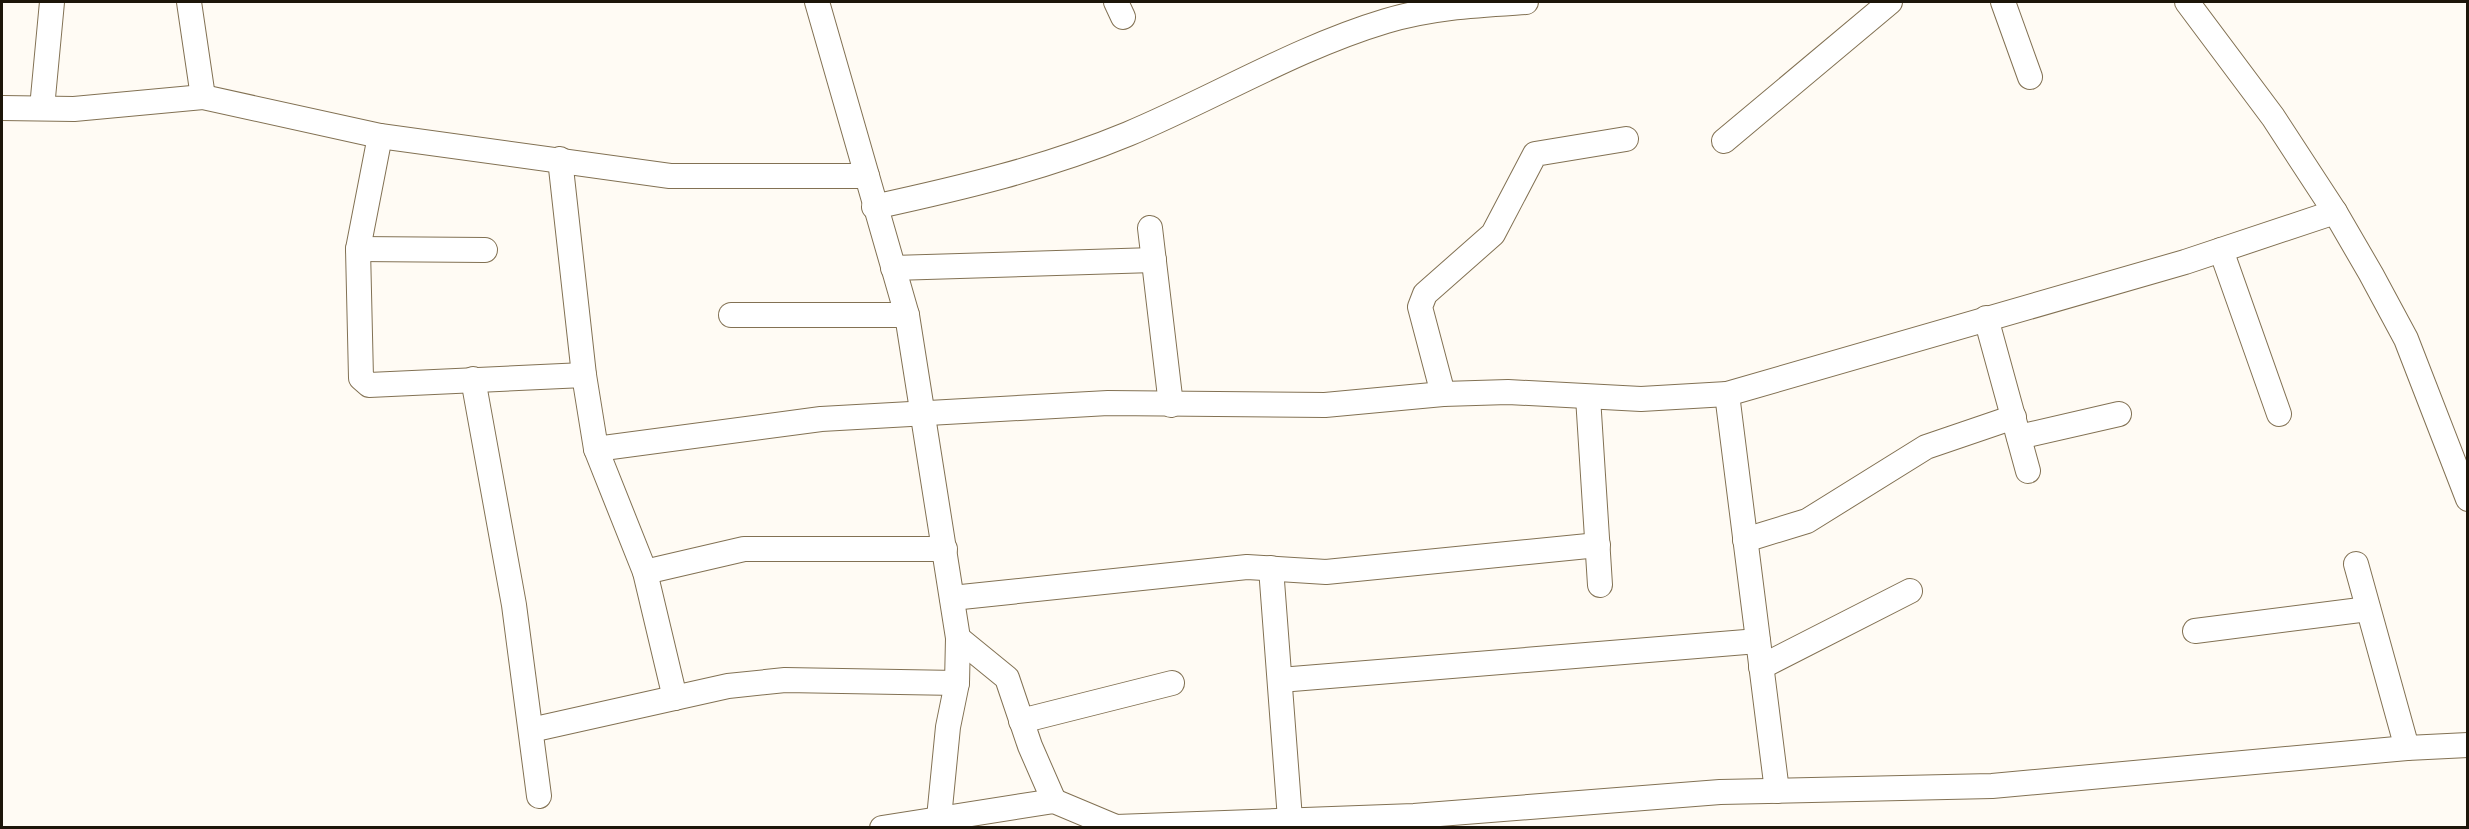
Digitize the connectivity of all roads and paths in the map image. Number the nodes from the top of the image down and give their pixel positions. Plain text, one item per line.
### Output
1 (52, 2) edge
2 (189, 2) edge
3 (817, 2) edge
4 (1511, 2) edge
5 (1890, 2) edge
6 (2003, 2) edge
7 (2187, 2) edge
8 (1383, 11) edge
9 (2030, 76) dead end
10 (203, 97) junction
11 (2, 108) edge
12 (42, 108) junction
13 (380, 136) junction
14 (1626, 139) dead end
15 (1724, 141) dead end
16 (561, 159) junction
17 (867, 176) junction
18 (874, 207) junction
19 (2335, 212) junction
20 (1150, 228) dead end
21 (358, 249) junction
22 (485, 250) dead end
23 (2221, 250) junction
24 (1154, 260) junction
25 (893, 268) junction
26 (731, 315) dead end
27 (907, 315) junction
28 (1986, 318) junction
29 (584, 375) junction
30 (473, 379) junction
31 (1443, 394) junction
32 (1727, 394) junction
33 (1588, 398) junction
34 (1171, 405) junction
35 (924, 414) junction
36 (2118, 414) dead end
37 (2278, 414) dead end
38 (2016, 427) junction
39 (596, 449) junction
40 (2028, 471) dead end
41 (2468, 499) edge
42 (1745, 540) junction
43 (1598, 544) junction
44 (945, 549) junction
45 (2356, 564) dead end
46 (1271, 568) junction
47 (645, 572) junction
48 (1600, 585) dead end
49 (1910, 591) dead end
50 (952, 598) junction
51 (2368, 609) junction
52 (2195, 631) dead end
53 (958, 638) junction
54 (1758, 641) junction
55 (1761, 667) junction
56 (1280, 680) junction
57 (957, 683) junction
58 (1172, 683) dead end
59 (675, 698) junction
60 (1021, 721) junction
61 (531, 730) junction
62 (2468, 745) edge
63 (2406, 748) junction
64 (1777, 791) junction
65 (539, 796) dead end
66 (1054, 801) junction
67 (1290, 819) junction
68 (939, 824) edge
69 (882, 828) edge

1 - 12 street
2 - 10 street
3 - 17 street
4 - 8 street
5 - 15 street
6 - 9 street
7 - 19 street
8 - 18 street
10 - 12 street
10 - 13 street
11 - 12 street
13 - 16 street
13 - 21 street
14 - 31 street
16 - 17 street
16 - 29 street
17 - 18 street
18 - 25 street
19 - 23 street
19 - 41 street
20 - 24 street
21 - 22 street
21 - 30 street
23 - 28 street
23 - 37 street
24 - 25 street
24 - 34 street
25 - 27 street
26 - 27 street
27 - 35 street
28 - 32 street
28 - 38 street
29 - 30 street
29 - 39 street
30 - 61 street
31 - 33 street
31 - 34 street
32 - 33 street
32 - 42 street
33 - 43 street
34 - 35 street
35 - 39 street
35 - 44 street
36 - 38 street
38 - 40 street
38 - 42 street
39 - 47 street
42 - 54 street
43 - 46 street
43 - 48 street
44 - 47 street
44 - 50 street
45 - 51 street
46 - 50 street
46 - 56 street
47 - 59 street
49 - 55 street
50 - 53 street
51 - 52 street
51 - 63 street
53 - 57 street
53 - 60 street
54 - 55 street
54 - 56 street
55 - 64 street
56 - 67 street
57 - 59 street
57 - 68 street
58 - 60 street
59 - 61 street
60 - 66 street
61 - 65 street
62 - 63 street
63 - 64 street
64 - 67 street
66 - 67 street
66 - 68 street
68 - 69 street

